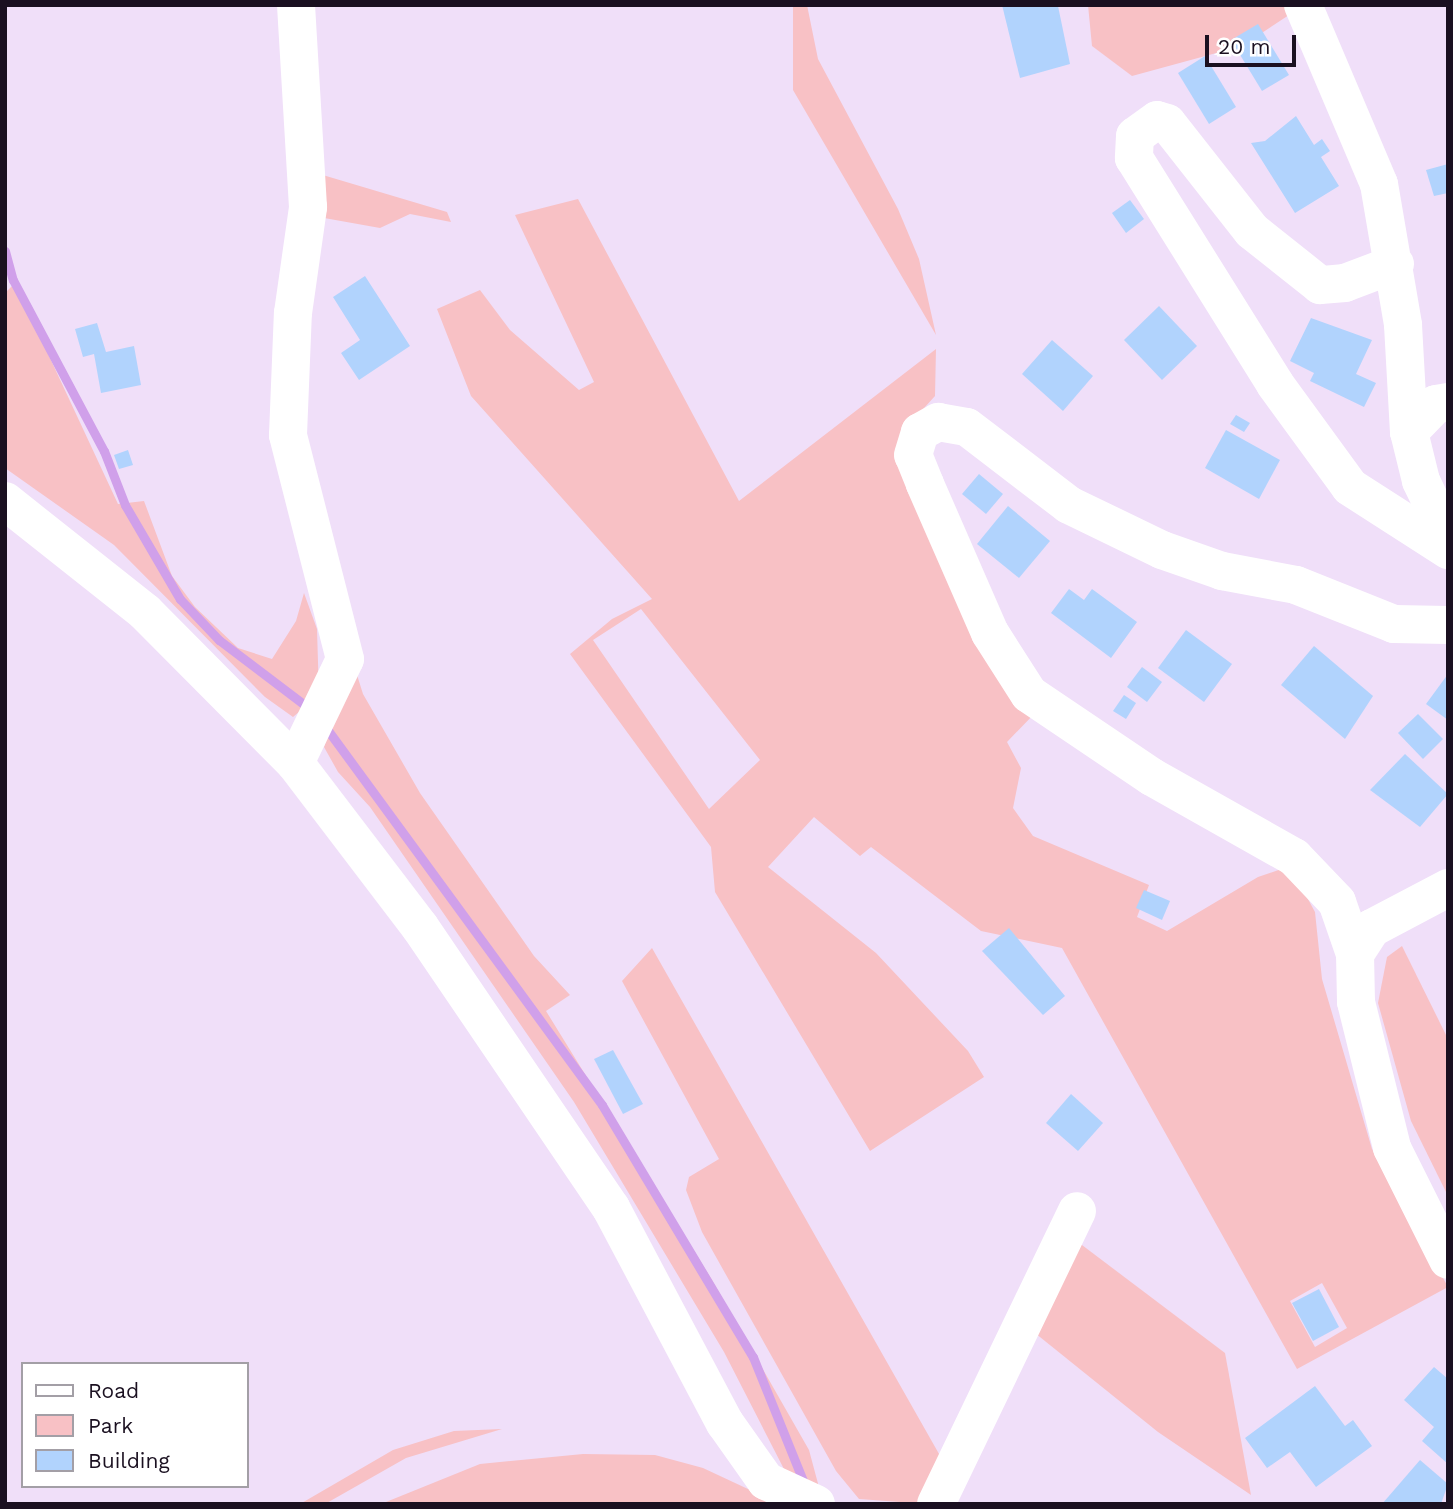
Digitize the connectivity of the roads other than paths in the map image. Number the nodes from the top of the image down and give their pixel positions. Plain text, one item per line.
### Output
1 (296, 5) edge
2 (1303, 5) edge
3 (1395, 264) junction
4 (1448, 402) edge
5 (1409, 432) junction
6 (5, 502) edge
7 (1448, 537) edge
8 (1448, 550) edge
9 (1448, 625) edge
10 (295, 762) junction
11 (1448, 888) edge
12 (1355, 954) junction
13 (1077, 1211) dead end
14 (1448, 1260) edge
15 (816, 1504) edge
16 (936, 1504) edge

1 - 10 street
2 - 3 street
3 - 5 street
3 - 8 street
4 - 5 street
5 - 7 street
6 - 10 street
9 - 12 street
10 - 15 street
11 - 12 street
12 - 14 street
13 - 16 street

